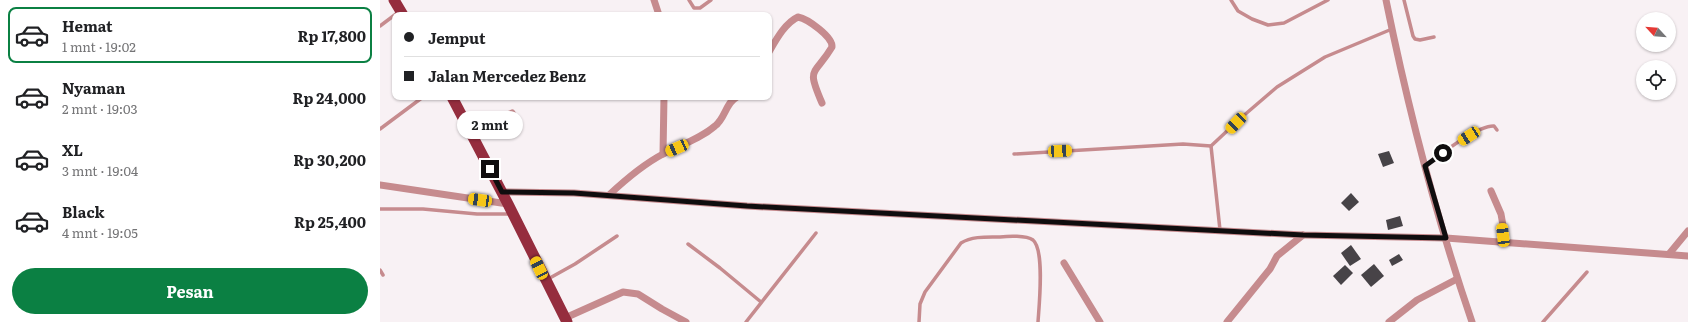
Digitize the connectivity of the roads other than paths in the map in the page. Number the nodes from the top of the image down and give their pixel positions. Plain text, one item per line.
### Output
1 (394, 0) edge
2 (654, 0) edge
3 (689, 0) edge
4 (711, 0) edge
5 (1231, 0) edge
6 (1328, 0) edge
7 (1386, 0) edge
8 (1404, 0) edge
9 (401, 12) edge
10 (658, 12) edge
11 (392, 19) edge
12 (380, 26) edge
13 (1392, 29) junction
14 (1434, 37) dead end
15 (772, 47) edge
16 (418, 100) edge
17 (454, 100) edge
18 (664, 100) edge
19 (732, 100) edge
20 (822, 103) dead end
21 (512, 113) dead end
22 (380, 129) edge
23 (1497, 130) dead end
24 (472, 134) junction
25 (1211, 146) junction
26 (663, 154) junction
27 (1014, 154) dead end
28 (1425, 166) junction
29 (380, 185) edge
30 (1491, 191) dead end
31 (502, 192) junction
32 (609, 195) junction
33 (508, 204) junction
34 (380, 209) edge
35 (513, 214) junction
36 (1220, 230) junction
37 (1688, 231) edge
38 (816, 233) dead end
39 (1303, 235) junction
40 (617, 236) dead end
41 (1446, 238) junction
42 (688, 244) dead end
43 (1506, 244) junction
44 (1669, 254) junction
45 (1688, 256) edge
46 (1064, 263) dead end
47 (380, 270) edge
48 (1587, 272) dead end
49 (383, 275) dead end
50 (1457, 279) junction
51 (545, 281) junction
52 (761, 302) junction
53 (566, 320) edge
54 (686, 322) edge
55 (746, 322) edge
56 (919, 322) edge
57 (1038, 322) edge
58 (1100, 322) edge
59 (1226, 322) edge
60 (1389, 322) edge
61 (1472, 322) edge
62 (1542, 322) edge

1 - 9 main road
2 - 10 street
3 - 4 lane
5 - 6 lane
7 - 13 street
8 - 14 lane
11 - 12 lane
13 - 25 lane
13 - 28 street
15 - 20 street
16 - 22 lane
17 - 24 main road
18 - 26 street
19 - 26 street
21 - 24 street
23 - 28 lane
24 - 31 main road
25 - 27 lane
25 - 36 lane
26 - 32 street
28 - 41 street
29 - 33 street
30 - 43 street
31 - 32 street
31 - 33 main road
32 - 36 street
33 - 35 main road
34 - 35 lane
35 - 51 main road
36 - 39 street
37 - 44 street
38 - 52 lane
39 - 41 street
39 - 59 street
40 - 51 lane
41 - 43 street
41 - 50 street
42 - 52 lane
43 - 44 street
44 - 45 street
46 - 58 street
47 - 49 lane
48 - 62 lane
50 - 60 street
50 - 61 street
51 - 53 main road
52 - 55 lane
53 - 54 street
56 - 57 lane

